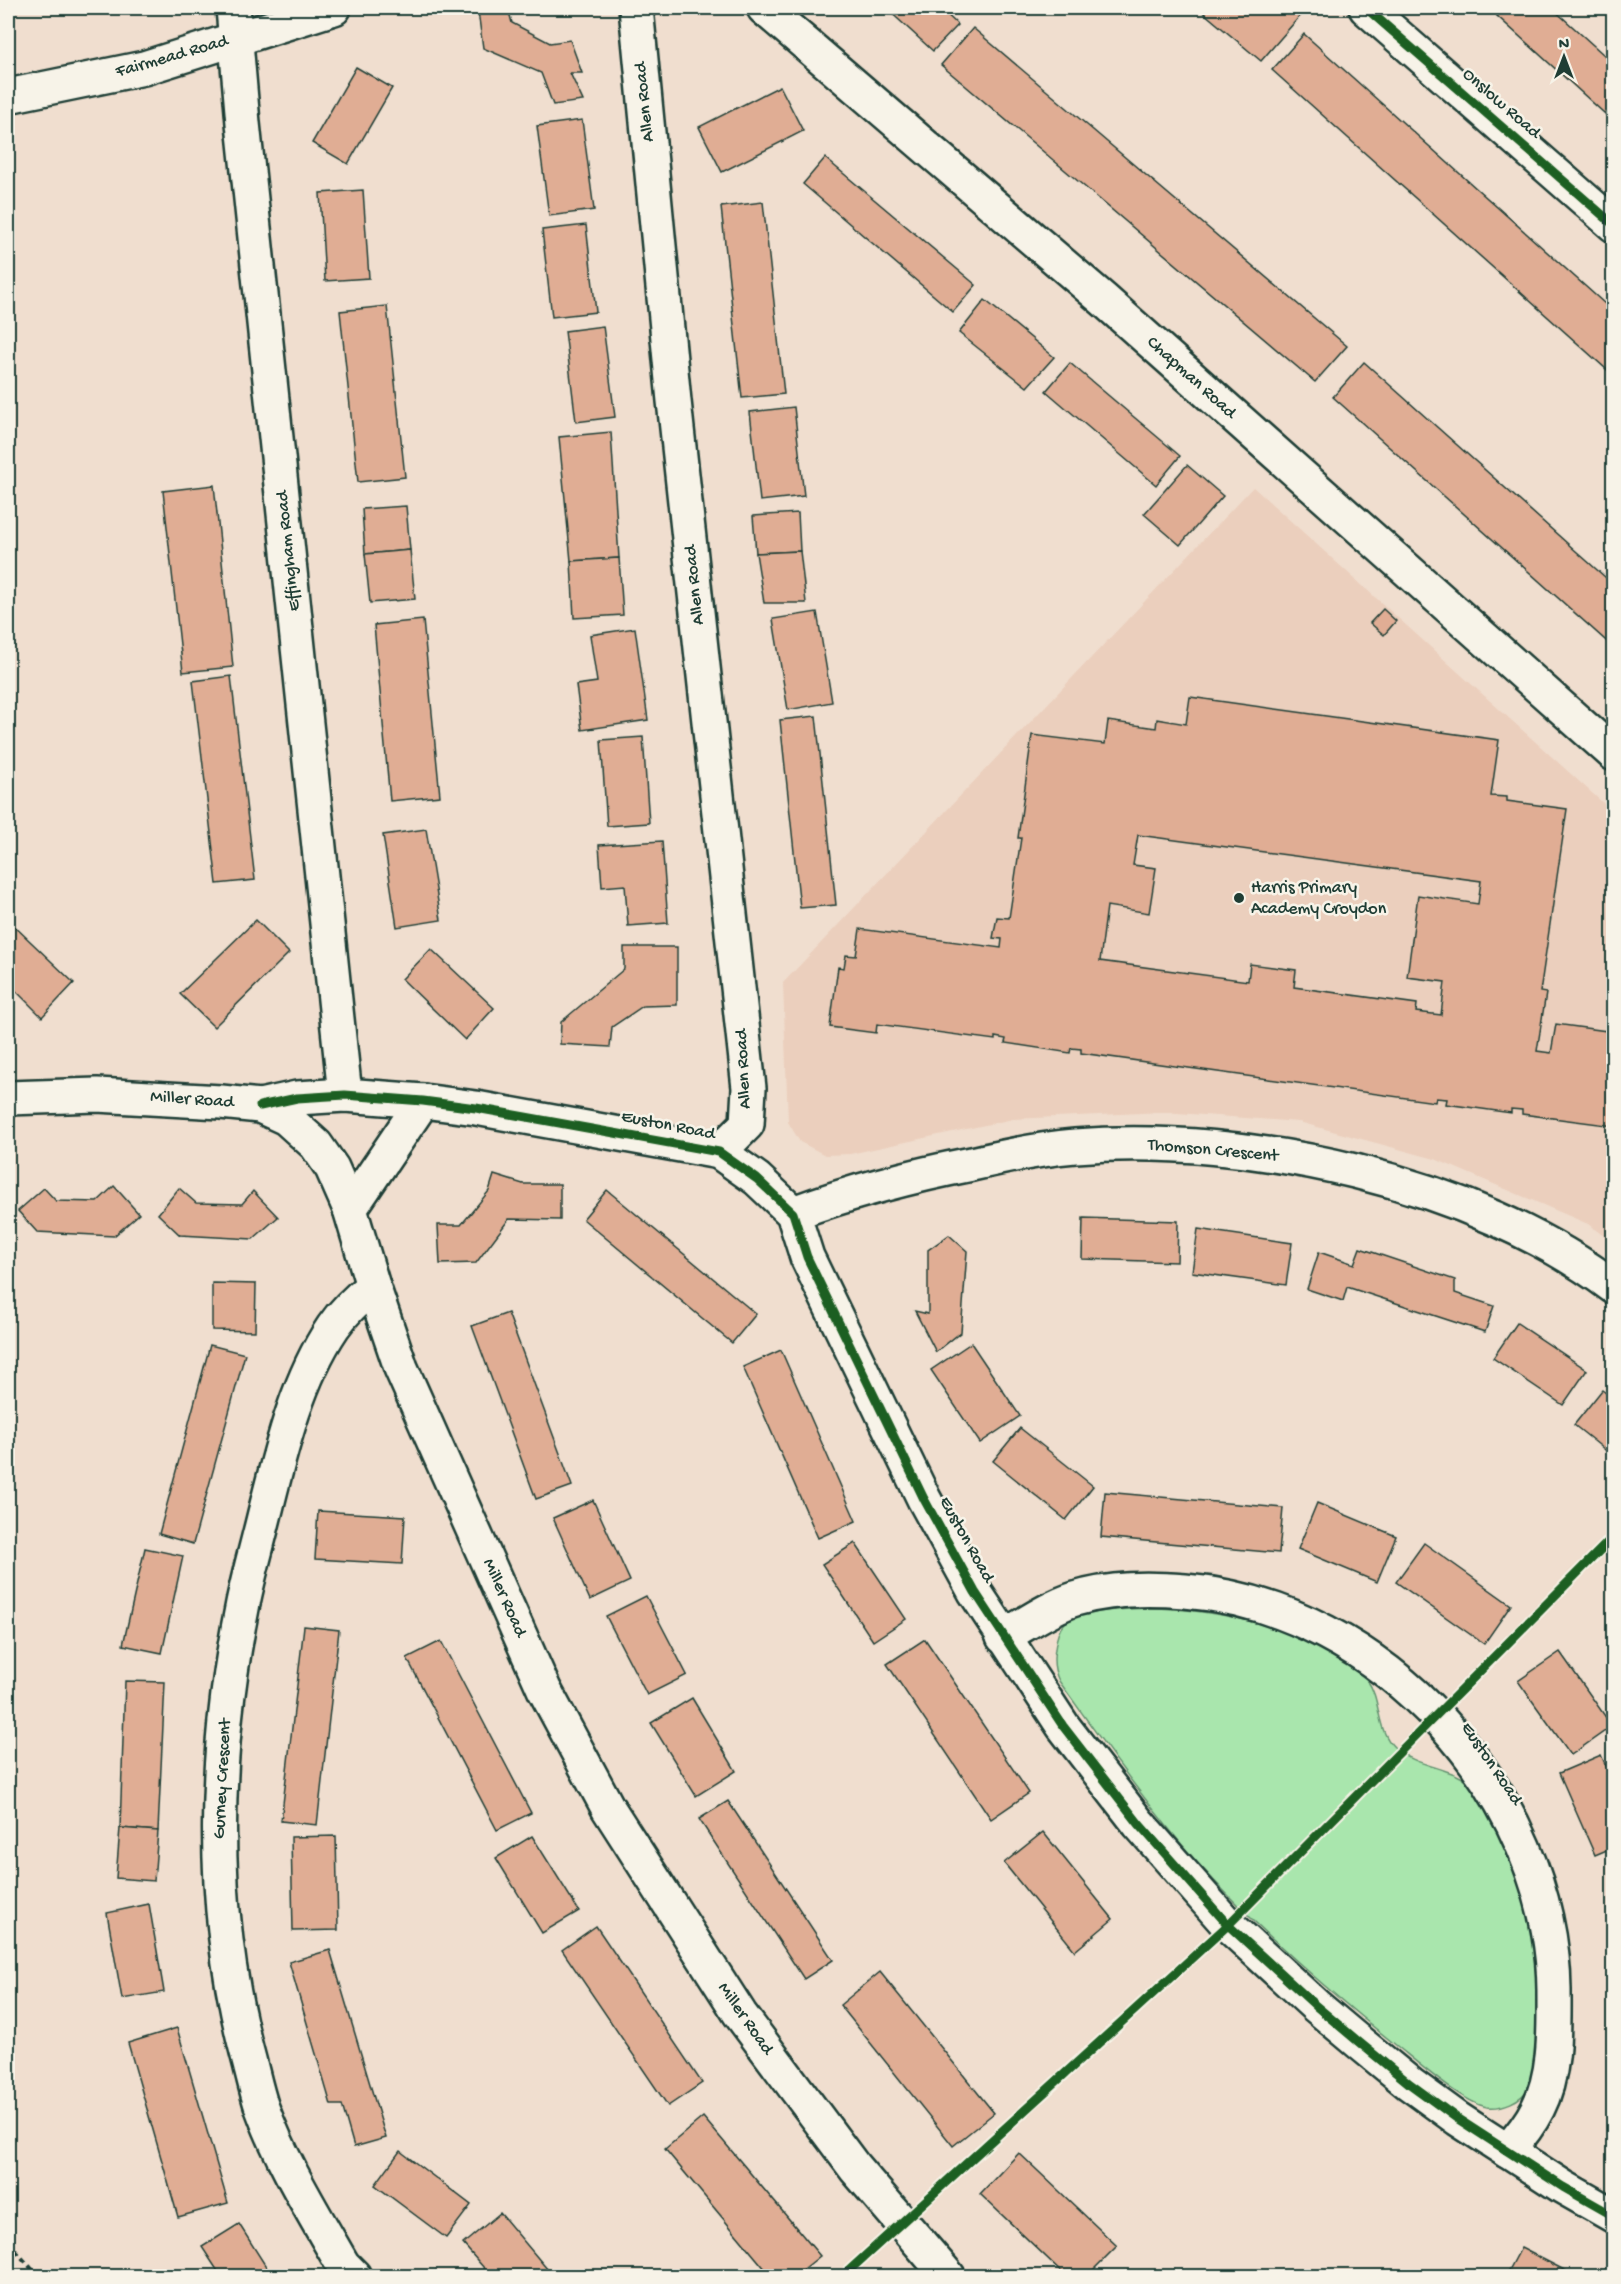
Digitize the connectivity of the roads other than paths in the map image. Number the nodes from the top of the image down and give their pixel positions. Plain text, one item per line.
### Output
1 (334, 8) edge
2 (636, 8) edge
3 (764, 8) edge
4 (1366, 8) edge
5 (234, 23) edge
6 (8, 96) edge
7 (1614, 225) edge
8 (1614, 754) edge
9 (345, 1095) junction
10 (8, 1098) edge
11 (423, 1101) junction
12 (260, 1106) junction
13 (719, 1152) junction
14 (350, 1209) junction
15 (793, 1214) junction
16 (373, 1286) junction
17 (1614, 1287) edge
18 (1003, 1637) junction
19 (1507, 2151) junction
20 (1614, 2216) edge
21 (354, 2277) edge
22 (948, 2277) edge

1 - 5 street, Fairmead Road
2 - 13 street, Allen Road
3 - 8 street, Chapman Road
4 - 7 street, Onslow Road
5 - 6 street, Fairmead Road
5 - 9 street, Effingham Road
9 - 11 street, Euston Road
9 - 12 street, Euston Road
10 - 12 street, Miller Road
11 - 13 street, Euston Road
11 - 14 street
12 - 14 street, Miller Road
13 - 15 street, Euston Road
14 - 16 street, Miller Road
15 - 17 street, Thomson Crescent
15 - 18 street, Euston Road
16 - 21 street, Gurney Crescent
16 - 22 street, Miller Road
18 - 19 street, Euston Road
18 - 19 street, Euston Road
19 - 20 street, Euston Road

